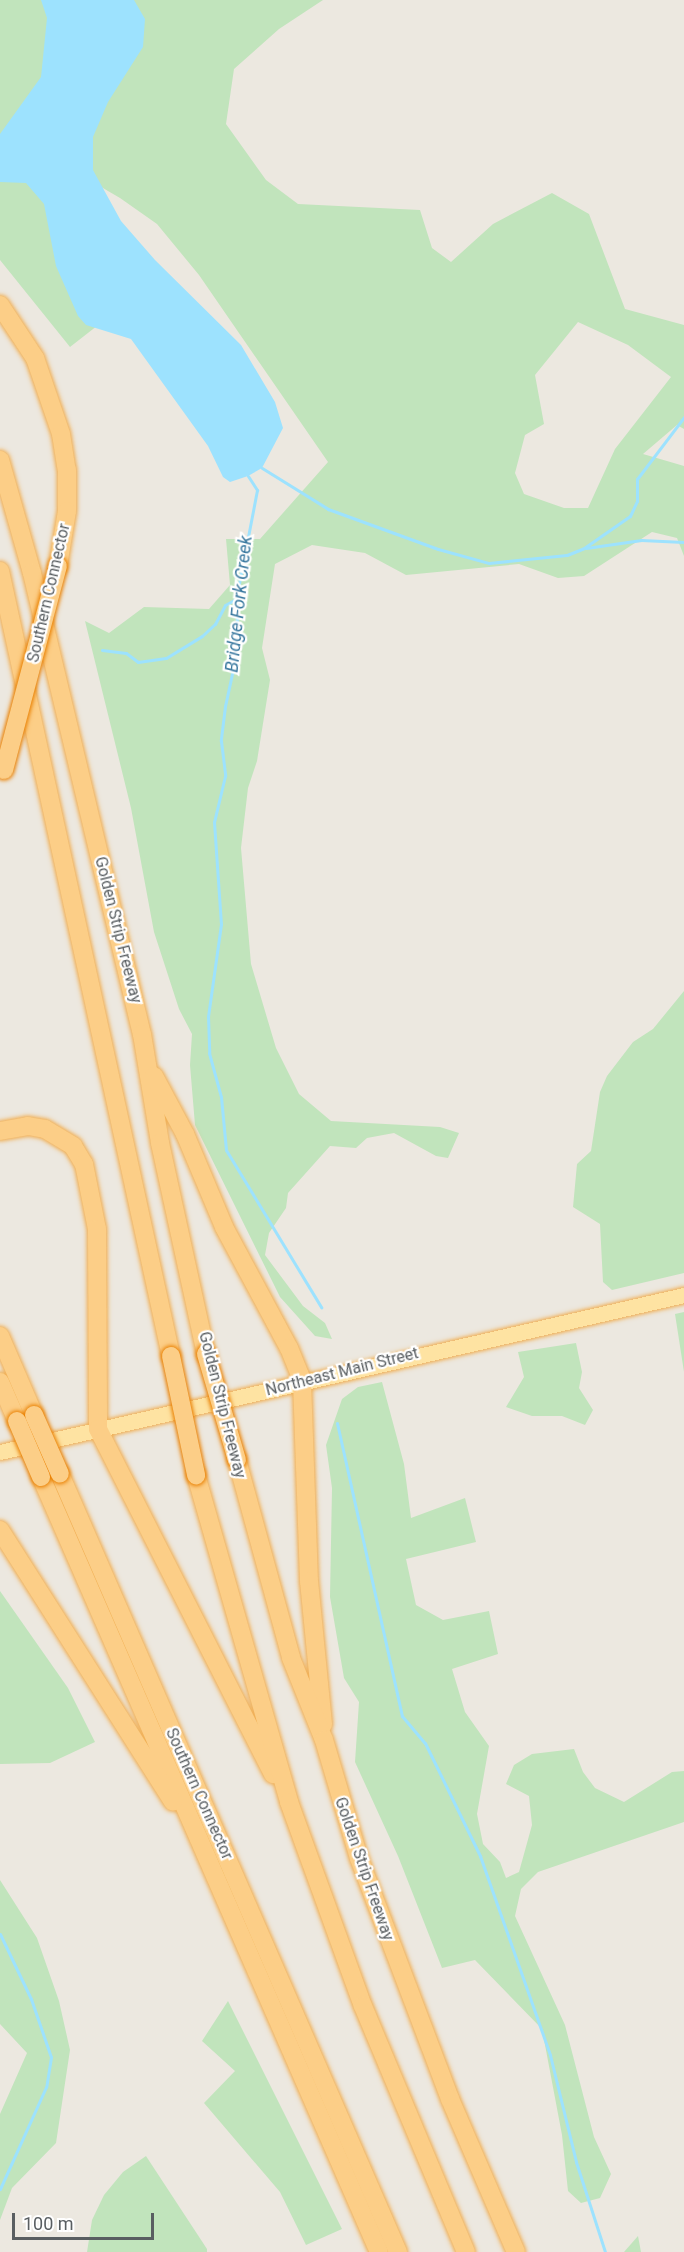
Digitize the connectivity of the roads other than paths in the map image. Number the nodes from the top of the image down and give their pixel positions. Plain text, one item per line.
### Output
1 (0, 305) edge
2 (0, 460) edge
3 (0, 572) edge
4 (2, 777) edge
5 (147, 1061) junction
6 (0, 1131) edge
7 (684, 1295) edge
8 (0, 1336) edge
9 (302, 1381) junction
10 (0, 1383) edge
11 (25, 1418) junction
12 (98, 1429) junction
13 (0, 1452) edge
14 (0, 1530) edge
15 (324, 1740) junction
16 (289, 1802) junction
17 (203, 1848) junction
18 (378, 2252) edge
19 (398, 2252) edge
20 (466, 2252) edge
21 (516, 2252) edge

1 - 4 highway, Southern Connector, bridge
2 - 5 highway, Golden Strip Freeway
3 - 16 highway, bridge
5 - 9 highway
5 - 15 highway, Golden Strip Freeway, bridge
6 - 12 highway
7 - 9 main road, Northeast Main Street
8 - 11 highway, Southern Connector
9 - 12 main road, Northeast Main Street
9 - 15 highway
10 - 11 highway, Southern Connector
11 - 17 highway, Southern Connector, bridge
11 - 19 highway, Southern Connector, bridge
12 - 13 main road, Northeast Main Street
12 - 16 highway
14 - 17 highway
15 - 21 highway, Golden Strip Freeway
16 - 20 highway
17 - 18 highway, Southern Connector

